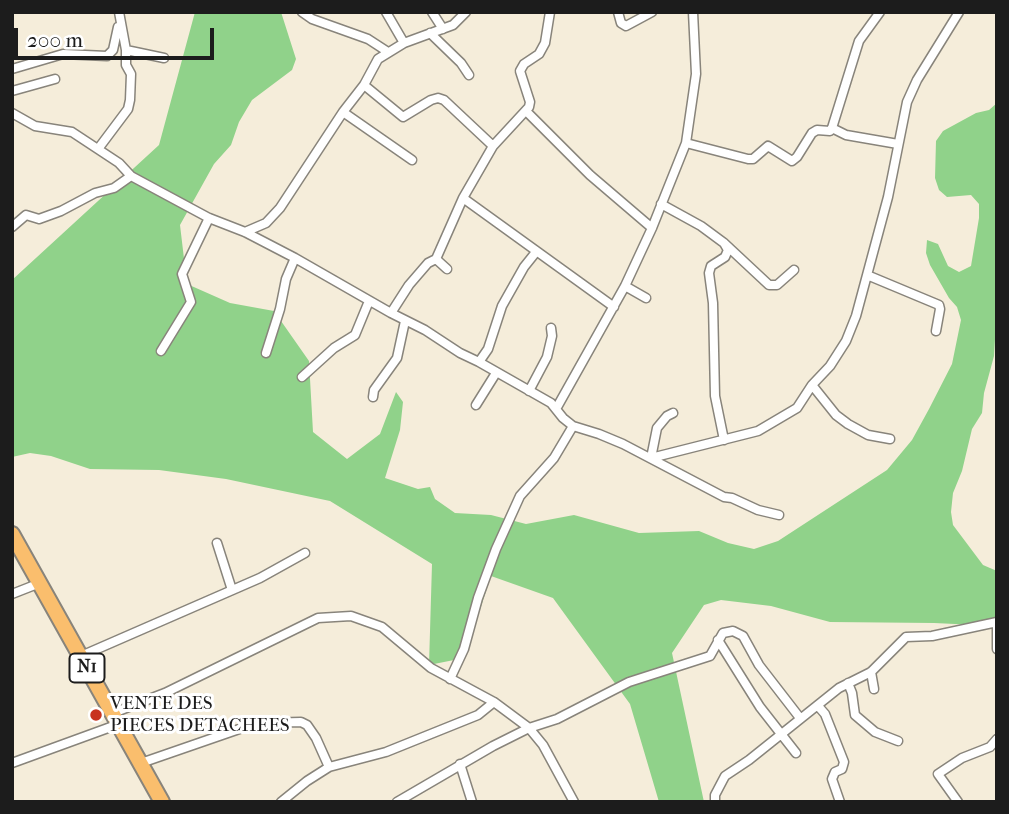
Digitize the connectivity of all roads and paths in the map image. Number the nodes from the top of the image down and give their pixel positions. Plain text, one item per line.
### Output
1 (302, 12) edge
2 (386, 12) edge
3 (432, 12) edge
4 (466, 12) edge
5 (550, 12) edge
6 (618, 12) edge
7 (652, 12) edge
8 (693, 12) edge
9 (880, 12) edge
10 (959, 12) edge
11 (119, 16) edge
12 (443, 29) junction
13 (430, 33) junction
14 (404, 43) junction
15 (126, 50) junction
16 (388, 51) junction
17 (163, 58) dead end
18 (12, 69) edge
19 (469, 75) dead end
20 (55, 79) dead end
21 (364, 85) junction
22 (12, 91) edge
23 (526, 111) junction
24 (343, 112) junction
25 (12, 113) edge
26 (832, 128) junction
27 (686, 143) junction
28 (898, 144) junction
29 (492, 146) junction
30 (97, 149) junction
31 (412, 160) dead end
32 (131, 176) junction
33 (463, 198) junction
34 (661, 204) junction
35 (209, 218) junction
36 (12, 227) edge
37 (652, 228) junction
38 (245, 232) junction
39 (724, 243) junction
40 (536, 253) junction
41 (295, 258) junction
42 (436, 259) junction
43 (447, 270) dead end
44 (794, 270) dead end
45 (867, 275) junction
46 (625, 286) junction
47 (646, 298) dead end
48 (369, 301) junction
49 (614, 307) junction
50 (391, 313) junction
51 (405, 321) junction
52 (551, 328) dead end
53 (936, 331) dead end
54 (161, 351) dead end
55 (266, 353) dead end
56 (479, 362) junction
57 (496, 373) junction
58 (302, 377) dead end
59 (812, 385) junction
60 (529, 391) junction
61 (373, 397) dead end
62 (476, 405) dead end
63 (556, 409) junction
64 (673, 412) dead end
65 (573, 426) junction
66 (890, 439) dead end
67 (724, 440) junction
68 (651, 458) junction
69 (779, 515) dead end
70 (12, 534) edge
71 (217, 543) dead end
72 (305, 553) dead end
73 (40, 583) junction
74 (232, 590) junction
75 (12, 594) edge
76 (997, 625) edge
77 (718, 640) junction
78 (997, 649) edge
79 (81, 656) junction
80 (870, 671) junction
81 (450, 679) junction
82 (848, 683) junction
83 (874, 689) dead end
84 (494, 702) junction
85 (818, 706) junction
86 (800, 718) junction
87 (116, 719) junction
88 (529, 728) junction
89 (782, 733) junction
90 (997, 739) edge
91 (898, 741) dead end
92 (796, 753) dead end
93 (12, 762) edge
94 (141, 763) junction
95 (460, 764) junction
96 (329, 767) junction
97 (162, 802) edge
98 (281, 802) edge
99 (397, 802) edge
100 (472, 802) edge
101 (575, 802) edge
102 (715, 802) edge
103 (840, 802) edge
104 (958, 802) edge

1 - 16 street
2 - 14 street
3 - 12 street
4 - 12 street
5 - 23 street
6 - 7 street
8 - 27 street
9 - 26 street
10 - 28 street
11 - 15 street
11 - 18 street
12 - 13 street
13 - 14 street
13 - 19 street
14 - 16 street
15 - 17 street
15 - 30 street
16 - 21 street
20 - 22 street
21 - 24 street
21 - 29 street
23 - 29 street
23 - 37 street
24 - 31 street
24 - 38 street
25 - 30 street
26 - 27 street
26 - 28 street
27 - 34 street
28 - 45 street
29 - 33 street
30 - 32 street
32 - 35 street
32 - 36 street
33 - 40 street
33 - 42 street
34 - 37 street
34 - 39 street
35 - 38 street
35 - 54 street
37 - 46 street
38 - 41 street
39 - 44 street
39 - 67 street
40 - 49 street
40 - 56 street
41 - 48 street
41 - 55 street
42 - 43 street
42 - 50 street
45 - 53 street
45 - 59 street
46 - 47 street
46 - 49 street
48 - 50 street
48 - 58 street
49 - 63 street
50 - 51 street
51 - 56 street
51 - 61 street
52 - 60 street
56 - 57 street
57 - 60 street
57 - 62 street
59 - 66 street
59 - 67 street
60 - 63 street
63 - 65 street
64 - 68 street
65 - 68 street
65 - 81 street
67 - 68 street
68 - 69 street
70 - 73 highway, N1
71 - 74 street
72 - 74 street
73 - 75 street
73 - 79 highway, N1
74 - 79 street
76 - 78 street
76 - 80 street
77 - 86 street
77 - 88 street
77 - 89 street
79 - 87 highway, N1
80 - 82 street
80 - 83 street
81 - 84 street
81 - 87 street
82 - 85 street
82 - 91 street
84 - 88 street
84 - 96 street
85 - 86 street
85 - 103 street
86 - 89 street
87 - 93 street
87 - 94 highway, N1
88 - 95 street
88 - 101 street
89 - 92 street
89 - 102 street
90 - 104 street
94 - 96 street
94 - 97 highway, N1
95 - 99 street
95 - 100 street
96 - 98 street

